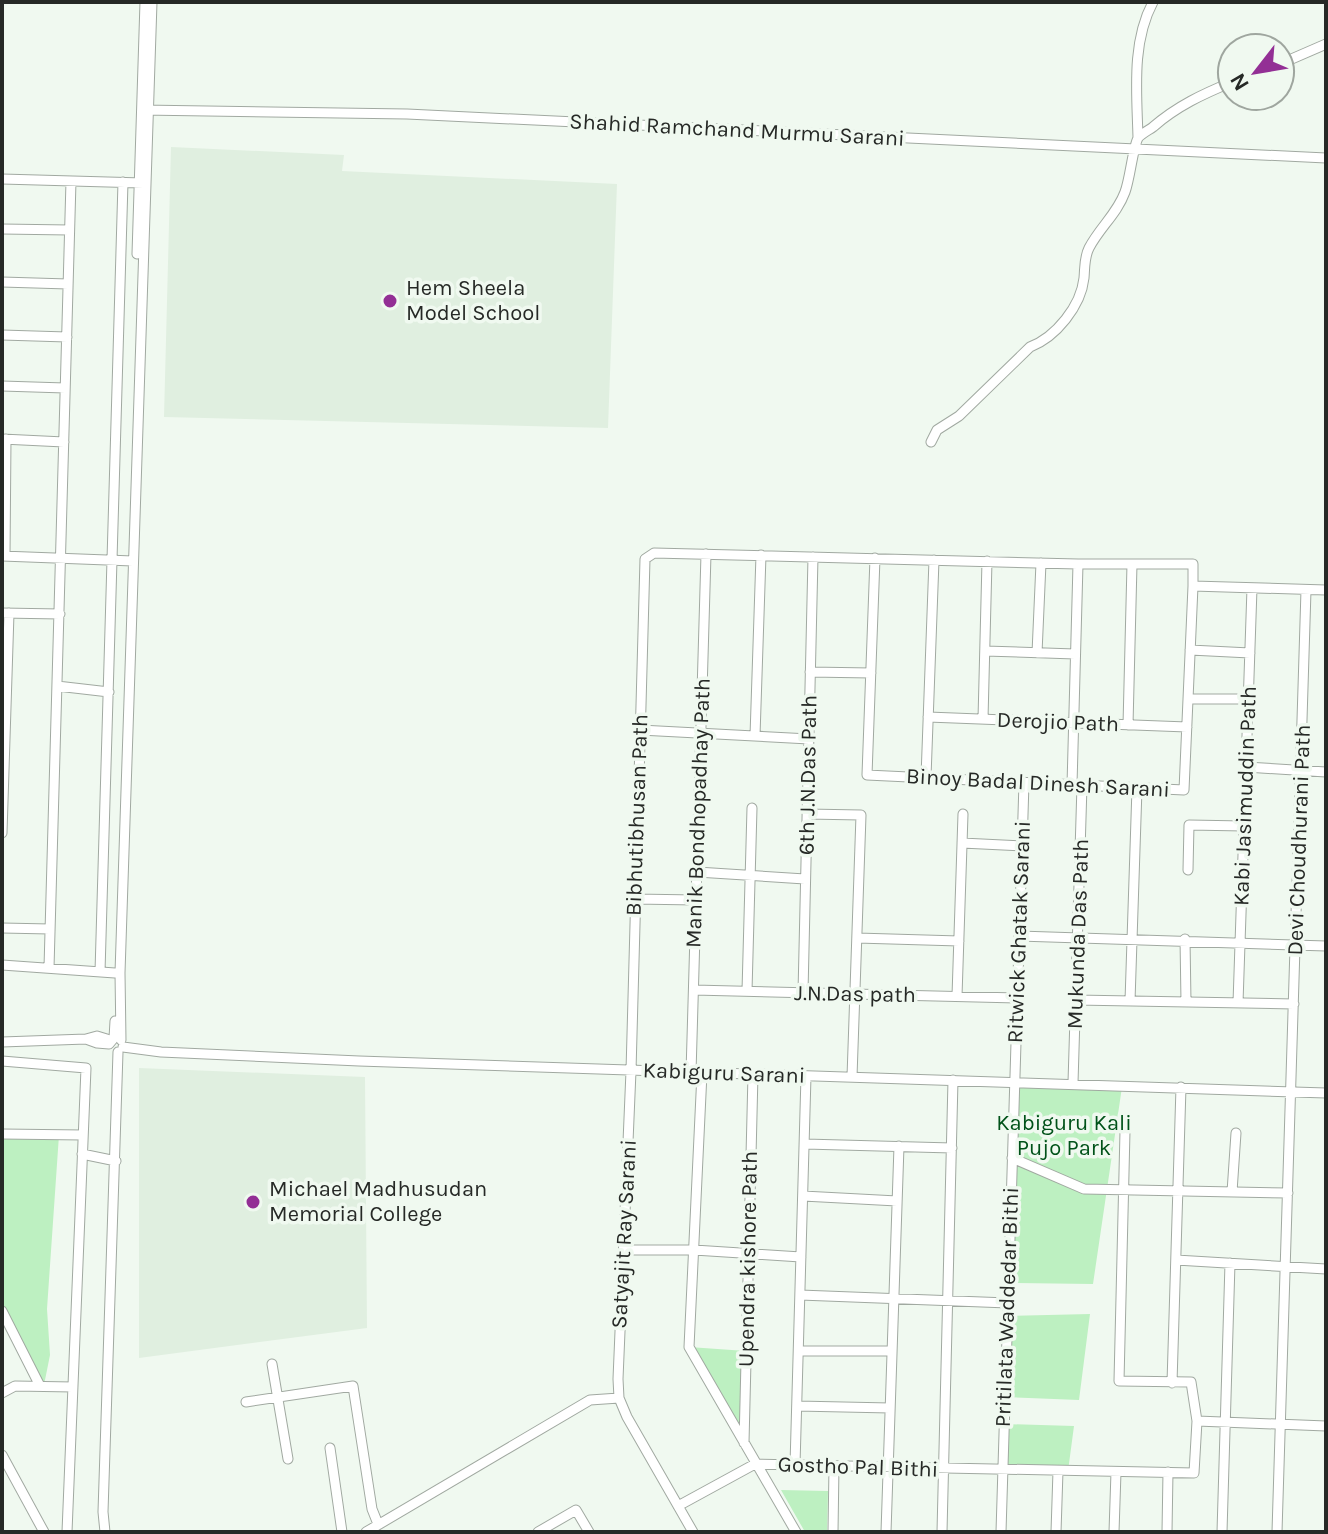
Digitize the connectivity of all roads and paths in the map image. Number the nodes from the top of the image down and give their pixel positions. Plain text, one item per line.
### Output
1 (145, 2) edge
2 (152, 2) edge
3 (1153, 2) edge
4 (1326, 44) edge
5 (1296, 57) edge
6 (1216, 88) edge
7 (145, 110) junction
8 (1138, 138) junction
9 (1136, 149) junction
10 (1326, 158) edge
11 (2, 179) edge
12 (71, 181) junction
13 (123, 182) junction
14 (143, 183) junction
15 (2, 229) edge
16 (69, 230) junction
17 (2, 282) edge
18 (68, 284) junction
19 (2, 335) edge
20 (67, 337) junction
21 (2, 386) edge
22 (65, 388) junction
23 (4, 439) edge
24 (64, 442) junction
25 (931, 442) dead end
26 (706, 554) junction
27 (761, 555) junction
28 (3, 556) edge
29 (813, 557) junction
30 (61, 558) junction
31 (875, 558) junction
32 (112, 560) junction
33 (934, 560) junction
34 (130, 561) junction
35 (987, 561) junction
36 (1041, 563) junction
37 (1078, 564) junction
38 (1132, 564) junction
39 (1193, 586) junction
40 (1252, 588) junction
41 (1306, 590) junction
42 (1326, 590) edge
43 (6, 613) edge
44 (60, 614) junction
45 (1190, 650) junction
46 (985, 651) junction
47 (1037, 653) junction
48 (1250, 653) junction
49 (1075, 654) junction
50 (810, 672) junction
51 (871, 673) junction
52 (57, 686) junction
53 (109, 692) junction
54 (1188, 699) junction
55 (1248, 699) junction
56 (928, 717) junction
57 (983, 719) junction
58 (1073, 723) junction
59 (1128, 725) junction
60 (1187, 727) junction
61 (640, 730) junction
62 (701, 733) junction
63 (755, 736) junction
64 (809, 739) junction
65 (1246, 767) junction
66 (1301, 771) junction
67 (1326, 772) edge
68 (926, 777) junction
69 (1024, 782) junction
70 (1077, 785) junction
71 (1137, 788) junction
72 (752, 808) dead end
73 (807, 814) junction
74 (963, 814) dead end
75 (1244, 826) junction
76 (2, 833) edge
77 (962, 843) junction
78 (1022, 846) junction
79 (1188, 870) dead end
80 (697, 872) junction
81 (750, 875) junction
82 (805, 879) junction
83 (635, 899) junction
84 (696, 900) junction
85 (2, 928) edge
86 (50, 929) junction
87 (1019, 936) junction
88 (1078, 937) junction
89 (857, 938) junction
90 (1132, 938) junction
91 (1185, 939) junction
92 (959, 941) junction
93 (1240, 944) junction
94 (1295, 945) junction
95 (1326, 946) edge
96 (2, 965) edge
97 (49, 968) junction
98 (100, 972) junction
99 (115, 973) junction
100 (694, 990) junction
101 (747, 991) junction
102 (803, 993) junction
103 (855, 994) junction
104 (957, 996) junction
105 (1017, 998) junction
106 (1076, 1000) junction
107 (1130, 1001) junction
108 (1186, 1002) junction
109 (1238, 1003) junction
110 (1294, 1004) junction
111 (2, 1042) edge
112 (116, 1044) junction
113 (2, 1061) edge
114 (631, 1071) junction
115 (696, 1073) junction
116 (753, 1074) junction
117 (806, 1076) junction
118 (852, 1077) junction
119 (953, 1080) junction
120 (1015, 1081) junction
121 (1073, 1083) junction
122 (1181, 1087) junction
123 (1291, 1090) junction
124 (1326, 1093) edge
125 (1125, 1131) dead end
126 (1236, 1133) dead end
127 (2, 1134) edge
128 (83, 1135) junction
129 (805, 1144) junction
130 (899, 1146) junction
131 (952, 1148) junction
132 (82, 1154) junction
133 (1012, 1158) junction
134 (116, 1161) junction
135 (1124, 1188) junction
136 (1178, 1190) junction
137 (1232, 1192) junction
138 (1288, 1193) junction
139 (803, 1196) junction
140 (897, 1201) junction
141 (624, 1250) junction
142 (694, 1250) junction
143 (748, 1255) junction
144 (801, 1257) junction
145 (1176, 1260) junction
146 (1230, 1263) junction
147 (1286, 1266) junction
148 (1326, 1269) edge
149 (800, 1295) junction
150 (894, 1298) junction
151 (948, 1300) junction
152 (1008, 1303) junction
153 (2, 1311) edge
154 (799, 1351) junction
155 (892, 1351) junction
156 (272, 1364) dead end
157 (1172, 1383) junction
158 (39, 1384) junction
159 (73, 1387) junction
160 (2, 1393) edge
161 (277, 1398) junction
162 (619, 1398) junction
163 (246, 1402) dead end
164 (797, 1406) junction
165 (890, 1408) junction
166 (1197, 1421) junction
167 (1225, 1423) junction
168 (1280, 1425) junction
169 (1326, 1426) edge
170 (744, 1443) junction
171 (330, 1448) dead end
172 (2, 1455) edge
173 (288, 1459) dead end
174 (755, 1464) junction
175 (795, 1465) junction
176 (834, 1466) junction
177 (888, 1468) junction
178 (944, 1469) junction
179 (1002, 1471) junction
180 (1058, 1471) junction
181 (1116, 1472) junction
182 (1168, 1472) junction
183 (7, 1476) edge
184 (678, 1506) junction
185 (378, 1524) junction
186 (44, 1532) edge
187 (67, 1532) edge
188 (102, 1532) edge
189 (342, 1532) edge
190 (366, 1532) edge
191 (538, 1532) edge
192 (589, 1532) edge
193 (693, 1532) edge
194 (796, 1532) edge
195 (833, 1532) edge
196 (886, 1532) edge
197 (942, 1532) edge
198 (1001, 1532) edge
199 (1056, 1532) edge
200 (1114, 1532) edge
201 (1167, 1532) edge
202 (1222, 1532) edge
203 (1277, 1532) edge

1 - 7 street
2 - 7 street
3 - 8 street
4 - 5 street
6 - 8 street
7 - 9 street, Shahid Ramchand Murmu Sarani
7 - 14 street
8 - 9 street
9 - 10 street, Shahid Ramchand Murmu Sarani
9 - 25 street
11 - 12 street
12 - 13 street
12 - 16 street
13 - 14 street
13 - 32 street
14 - 34 street
15 - 16 street
16 - 18 street
17 - 18 street
18 - 20 street
19 - 20 street
20 - 22 street
21 - 22 street
22 - 24 street
23 - 24 street
23 - 28 street
24 - 30 street
26 - 27 street
26 - 61 street, Bibhutibhusan Path
26 - 62 street, Manik Bondhopadhay Path
27 - 29 street
27 - 63 street
28 - 30 street
29 - 31 street
29 - 50 street, 6th J.N.Das Path
30 - 32 street
30 - 44 street
31 - 33 street
31 - 51 street, Binoy Badal Dinesh Sarani
32 - 34 street
32 - 53 street
33 - 35 street
33 - 56 street
34 - 99 street
34 - 112 street
35 - 36 street
35 - 46 street
36 - 37 street
36 - 47 street
37 - 38 street
37 - 49 street, Mukunda Das Path
38 - 39 street
38 - 59 street
39 - 40 street
39 - 45 street, Binoy Badal Dinesh Sarani
40 - 41 street
40 - 48 street, Kabi Jasimuddin Path
41 - 42 street
41 - 66 street, Devi Choudhurani Path
43 - 44 street
43 - 76 street
44 - 52 street
45 - 48 street
45 - 54 street, Binoy Badal Dinesh Sarani
46 - 47 street
46 - 57 street
47 - 49 street
48 - 55 street, Kabi Jasimuddin Path
49 - 58 street, Mukunda Das Path
50 - 51 street
50 - 64 street, 6th J.N.Das Path
51 - 68 street, Binoy Badal Dinesh Sarani
52 - 53 street
52 - 86 street
53 - 98 street
54 - 55 street
54 - 60 street, Binoy Badal Dinesh Sarani
55 - 65 street, Kabi Jasimuddin Path
56 - 57 street, Derojio Path
56 - 68 street
57 - 58 street, Derojio Path
58 - 59 street, Derojio Path
58 - 70 street, Mukunda Das Path
59 - 60 street, Derojio Path
60 - 71 street, Binoy Badal Dinesh Sarani
61 - 62 street
61 - 83 street, Bibhutibhusan Path
62 - 63 street
62 - 80 street, Manik Bondhopadhay Path
63 - 64 street
64 - 73 street, 6th J.N.Das Path
65 - 66 street
65 - 75 street, Kabi Jasimuddin Path
66 - 67 street
66 - 94 street, Devi Choudhurani Path
68 - 69 street, Binoy Badal Dinesh Sarani
69 - 70 street, Binoy Badal Dinesh Sarani
69 - 78 street, Ritwick Ghatak Sarani
70 - 71 street, Binoy Badal Dinesh Sarani
70 - 88 street, Mukunda Das Path
71 - 90 street
72 - 81 street
73 - 82 street, 6th J.N.Das Path
73 - 89 street
74 - 77 street
75 - 79 street
75 - 93 street, Kabi Jasimuddin Path
77 - 78 street
77 - 92 street
78 - 87 street, Ritwick Ghatak Sarani
80 - 81 street
80 - 84 street, Manik Bondhopadhay Path
81 - 82 street
81 - 101 street
82 - 102 street, 6th J.N.Das Path
83 - 84 street
83 - 114 street, Bibhutibhusan Path
84 - 100 street, Manik Bondhopadhay Path
85 - 86 street
86 - 97 street
87 - 88 street
87 - 105 street, Ritwick Ghatak Sarani
88 - 90 street
88 - 106 street, Mukunda Das Path
89 - 92 street
89 - 103 street
90 - 91 street
90 - 107 street
91 - 93 street
91 - 108 street
92 - 104 street
93 - 94 street
93 - 109 street, Kabi Jasimuddin Path
94 - 95 street
94 - 110 street, Devi Choudhurani Path
96 - 97 street
97 - 98 street
98 - 99 street
99 - 112 street
100 - 101 street, J.N.Das path
100 - 115 street, Manik Bondhopadhay Path
101 - 102 street, J.N.Das path
102 - 103 street, J.N.Das path
103 - 104 street, J.N.Das path
103 - 118 street
104 - 105 street, J.N.Das path
105 - 120 street, Ritwick Ghatak Sarani
106 - 107 street
106 - 121 street, Mukunda Das Path
107 - 108 street
108 - 109 street
109 - 110 street
110 - 123 street, Devi Choudhurani Path
111 - 112 street, Kabiguru Sarani
112 - 114 street, Kabiguru Sarani
112 - 134 street
113 - 128 street
114 - 115 street, Kabiguru Sarani
114 - 141 street, Satyajit Ray Sarani
115 - 116 street, Kabiguru Sarani
115 - 142 street, Manik Bondhopadhay Path
116 - 117 street, Kabiguru Sarani
116 - 143 street, Upendra kishore Path
117 - 118 street, Kabiguru Sarani
117 - 129 street
118 - 119 street, Kabiguru Sarani
119 - 120 street, Kabiguru Sarani
119 - 131 street
120 - 121 street, Kabiguru Sarani
120 - 133 street, Pritilata Waddedar Bithi
121 - 122 street, Kabiguru Sarani
122 - 123 street, Kabiguru Sarani
122 - 136 street
123 - 124 street, Kabiguru Sarani
123 - 138 street, Devi Choudhurani Path
125 - 135 street
126 - 137 street
127 - 128 street
128 - 132 street
129 - 130 street
129 - 139 street
130 - 131 street
130 - 140 street
131 - 151 street
132 - 134 street
132 - 159 street
133 - 135 street
133 - 152 street, Pritilata Waddedar Bithi
134 - 188 street
135 - 136 street
135 - 157 street
136 - 137 street
136 - 145 street
137 - 138 street
138 - 147 street, Devi Choudhurani Path
139 - 140 street
139 - 144 street
140 - 150 street
141 - 142 street
141 - 162 street, Satyajit Ray Sarani
142 - 143 street
142 - 170 street, Manik Bondhopadhay Path
143 - 144 street
143 - 170 street, Upendra kishore Path
144 - 149 street
145 - 146 street
145 - 157 street
146 - 147 street
146 - 167 street
147 - 148 street
147 - 168 street, Devi Choudhurani Path
149 - 150 street
149 - 154 street
150 - 151 street
150 - 155 street
151 - 152 street
151 - 178 street
152 - 179 street, Pritilata Waddedar Bithi
153 - 158 street
154 - 155 street
154 - 164 street
155 - 165 street
156 - 161 street
157 - 166 street
158 - 159 street
158 - 160 street
159 - 187 street
161 - 163 street
161 - 173 street
161 - 185 street
162 - 184 street
162 - 185 street
164 - 165 street
164 - 175 street
165 - 177 street
166 - 167 street
166 - 182 street
167 - 168 street
167 - 202 street
168 - 169 street
168 - 203 street, Devi Choudhurani Path
170 - 174 street, Manik Bondhopadhay Path
171 - 189 street
172 - 183 street
174 - 175 street, Gostho Pal Bithi
174 - 184 street, Gostho Pal Bithi
174 - 194 street, Manik Bondhopadhay Path
175 - 176 street, Gostho Pal Bithi
176 - 177 street, Gostho Pal Bithi
176 - 195 street
177 - 178 street, Gostho Pal Bithi
177 - 196 street
178 - 179 street, Gostho Pal Bithi
178 - 197 street
179 - 180 street, Gostho Pal Bithi
179 - 198 street, Pritilata Waddedar Bithi
180 - 181 street, Gostho Pal Bithi
180 - 199 street
181 - 182 street, Gostho Pal Bithi
181 - 200 street
182 - 201 street
183 - 186 street
184 - 193 street
185 - 190 street
191 - 192 street

